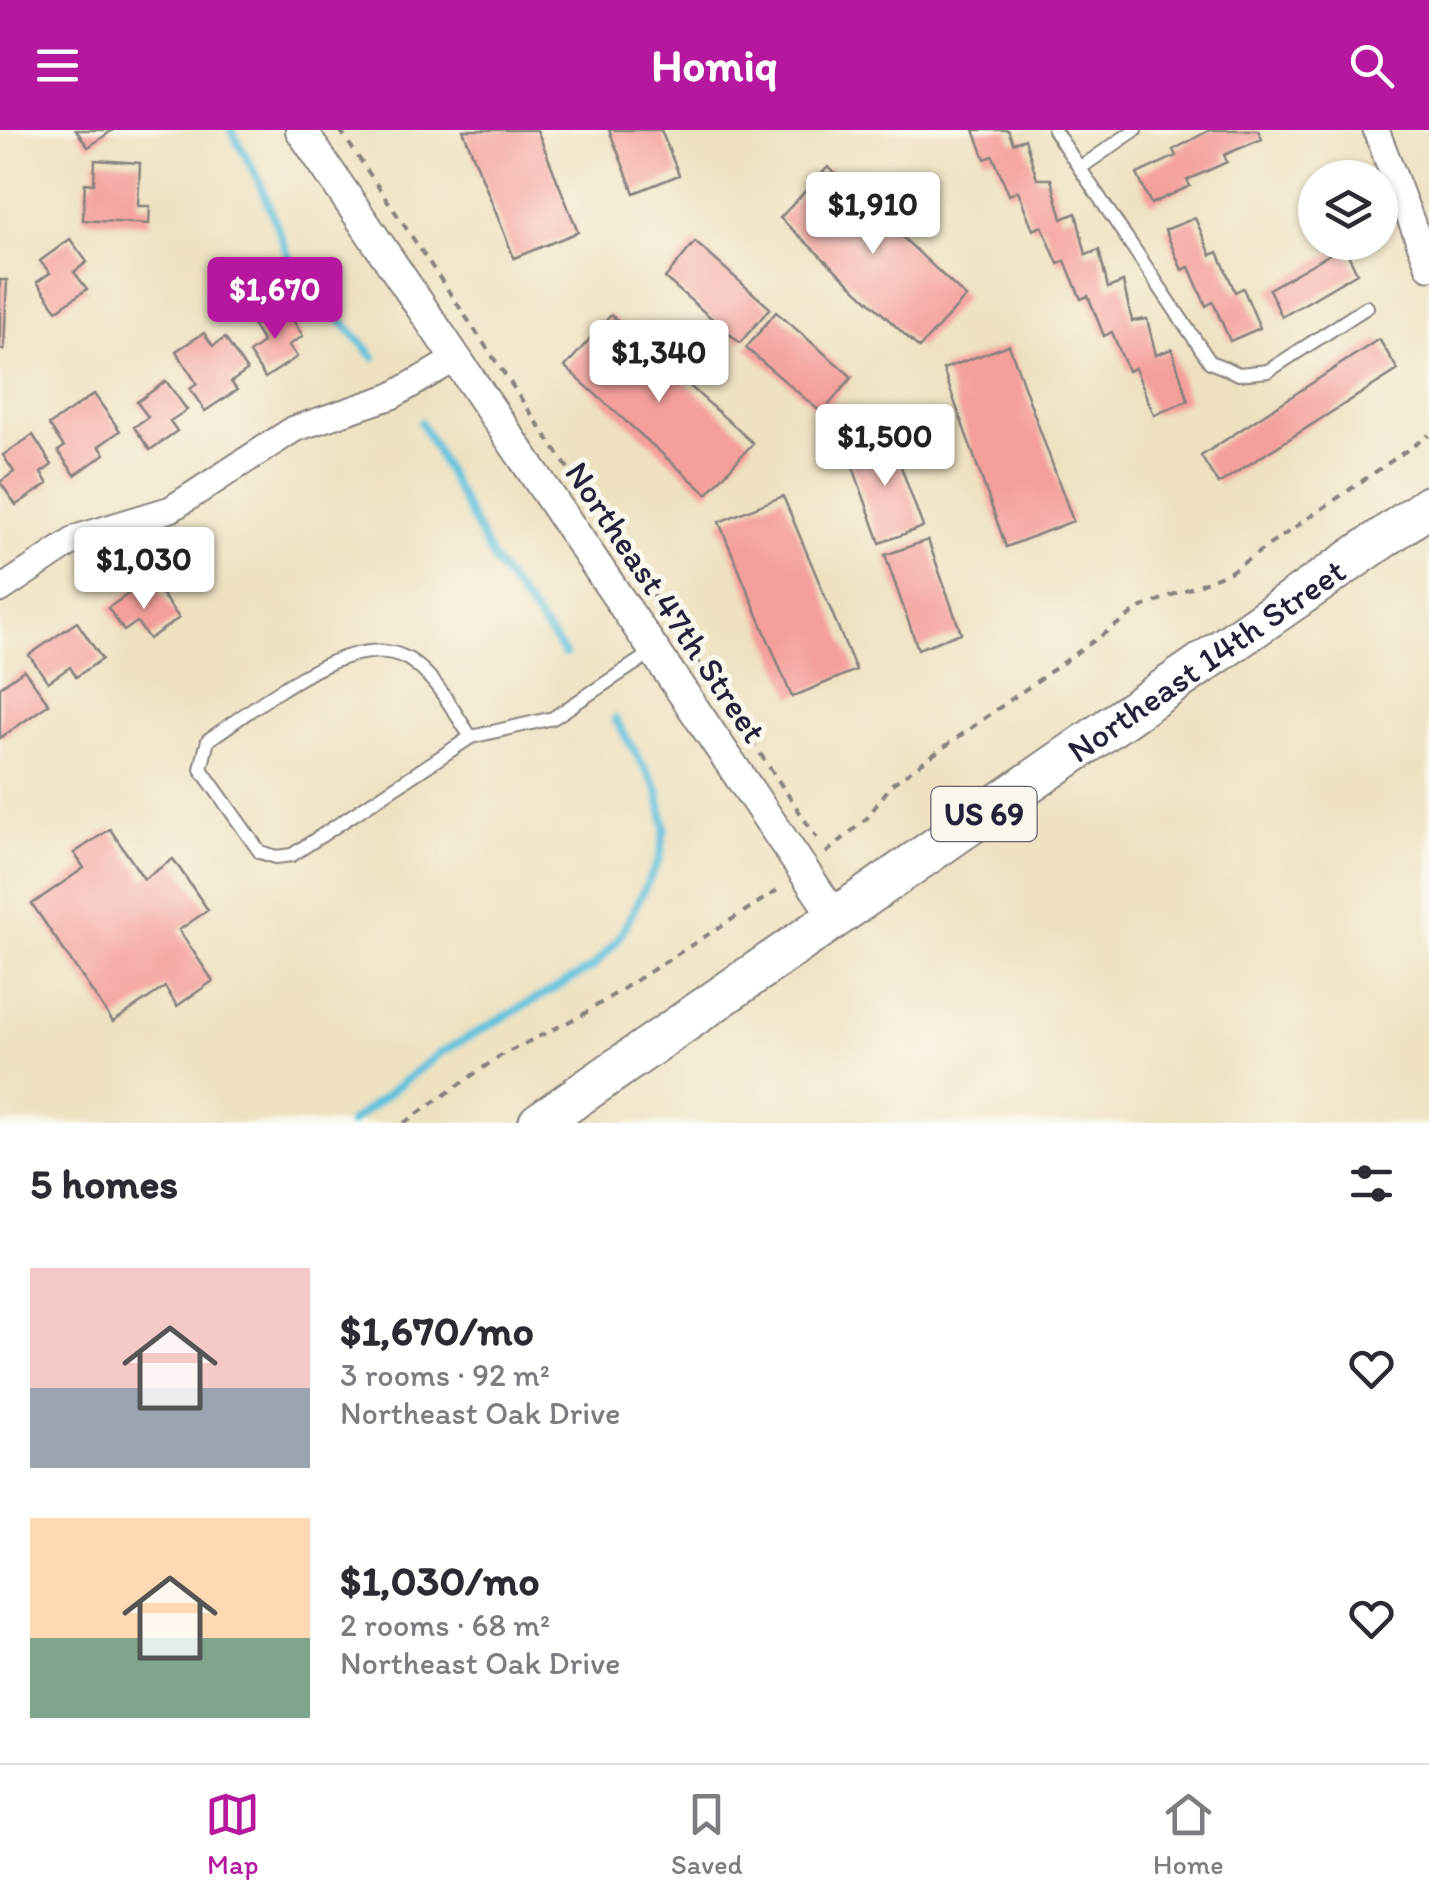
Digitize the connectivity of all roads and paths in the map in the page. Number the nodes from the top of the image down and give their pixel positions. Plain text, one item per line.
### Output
1 (302, 130) edge
2 (1054, 130) edge
3 (1136, 130) edge
4 (1376, 130) edge
5 (1080, 168) junction
6 (1402, 194) junction
7 (1429, 226) edge
8 (1429, 267) edge
9 (1367, 307) dead end
10 (455, 359) junction
11 (1429, 435) edge
12 (1429, 506) edge
13 (0, 590) edge
14 (654, 652) junction
15 (471, 737) junction
16 (826, 853) dead end
17 (834, 917) junction
18 (539, 1123) edge

1 - 10 street, Northeast 47th Street
2 - 5 lane
3 - 5 lane
4 - 6 street
5 - 9 lane
6 - 7 street
6 - 8 street
10 - 13 street
10 - 14 street, Northeast 47th Street
11 - 16 path
12 - 17 main road, Northeast 14th Street / US 69
14 - 15 lane
14 - 17 street, Northeast 47th Street
15 - 15 lane
17 - 18 main road, Northeast 14th Street / US 69

